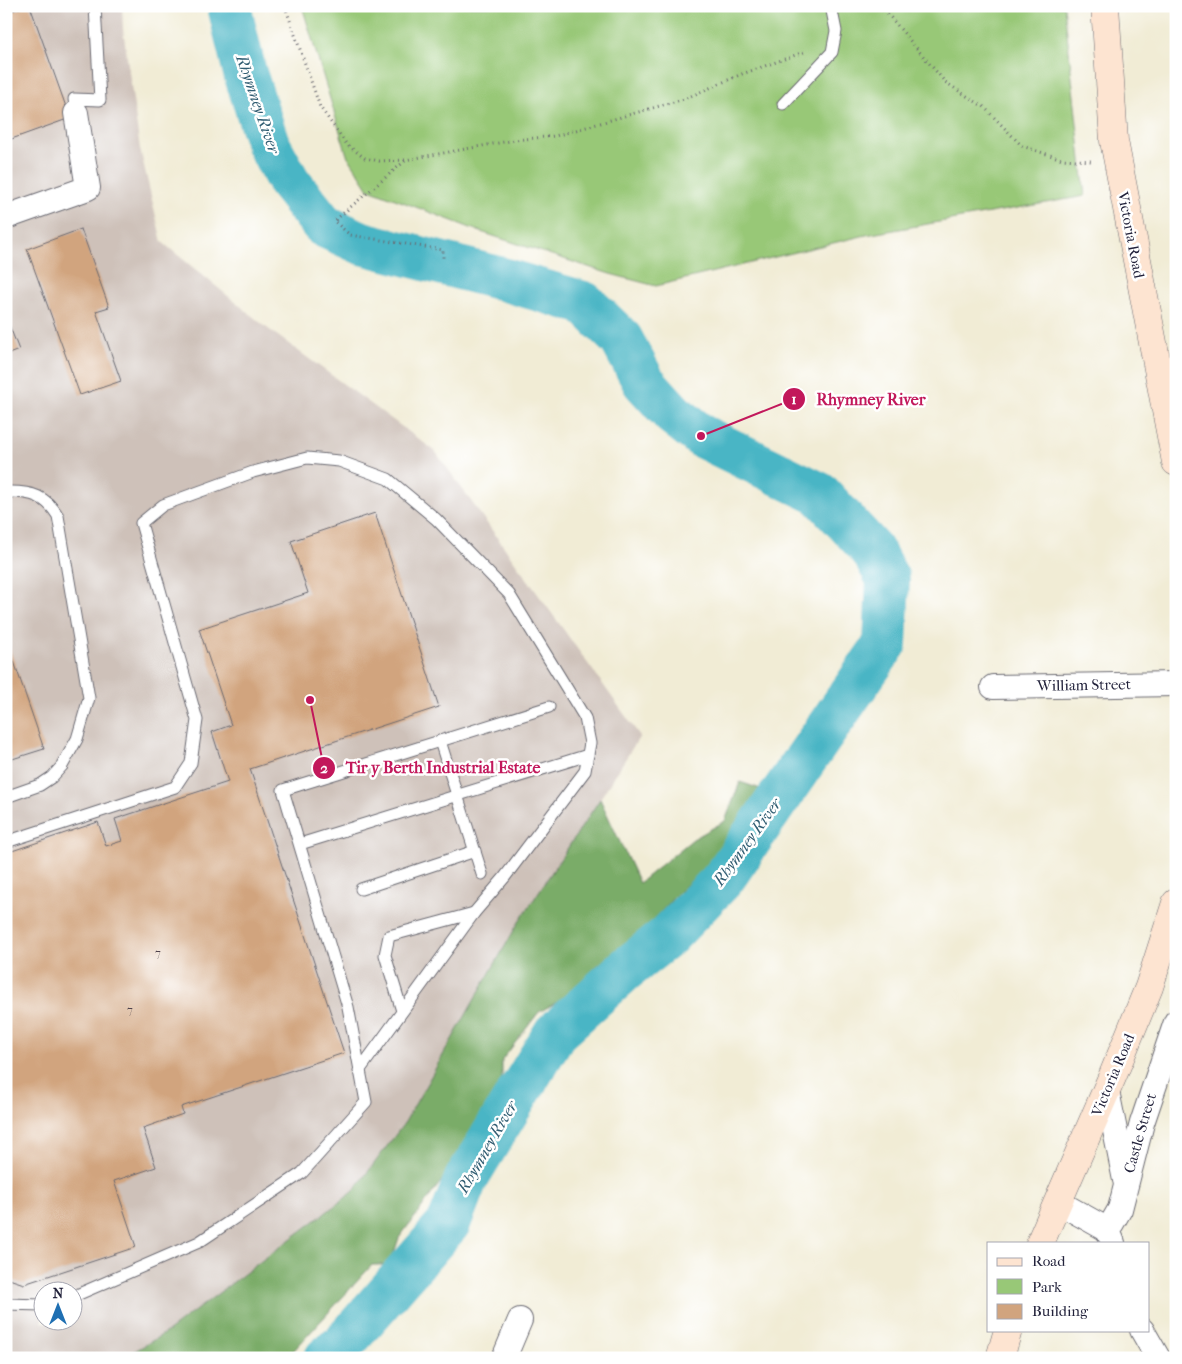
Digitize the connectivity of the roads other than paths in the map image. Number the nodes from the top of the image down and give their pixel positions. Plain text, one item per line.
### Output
1 (95, 6) edge
2 (831, 6) edge
3 (1104, 6) edge
4 (783, 104) dead end
5 (76, 113) joint
6 (6, 217) edge
7 (1175, 458) edge
8 (1176, 462) edge
9 (10, 492) dead end
10 (1176, 684) edge
11 (993, 687) dead end
12 (549, 707) dead end
13 (440, 741) junction
14 (588, 755) junction
15 (457, 796) junction
16 (6, 797) edge
17 (6, 842) edge
18 (300, 844) junction
19 (475, 851) junction
20 (482, 874) dead end
21 (361, 889) dead end
22 (1176, 903) edge
23 (474, 913) junction
24 (402, 1011) junction
25 (1176, 1022) edge
26 (359, 1071) junction
27 (1107, 1090) junction
28 (1126, 1184) junction
29 (1058, 1202) junction
30 (1111, 1236) edge
31 (1040, 1242) edge
32 (82, 1293) edge
33 (6, 1304) edge
34 (32, 1305) edge
35 (520, 1320) dead end
36 (1007, 1332) edge
37 (1143, 1332) edge
38 (504, 1358) edge
39 (1000, 1358) edge
40 (1158, 1358) edge

1 - 5 lane
2 - 4 lane
3 - 7 main road, Victoria Road
5 - 6 street
7 - 8 main road, Victoria Road
9 - 16 lane
10 - 11 street, William Street
12 - 13 lane
13 - 15 lane
13 - 18 lane
14 - 15 lane
14 - 17 lane
14 - 23 lane
15 - 18 lane
15 - 19 lane
18 - 26 lane
19 - 20 lane
19 - 21 lane
22 - 27 main road, Victoria Road
23 - 24 lane
23 - 24 lane
24 - 26 lane
25 - 28 street, Castle Street
26 - 32 lane
27 - 28 street
27 - 29 main road, Victoria Road
28 - 30 street, Castle Street
29 - 30 street
29 - 31 main road, Victoria Road
33 - 34 lane
35 - 38 street
36 - 39 main road
37 - 40 street

